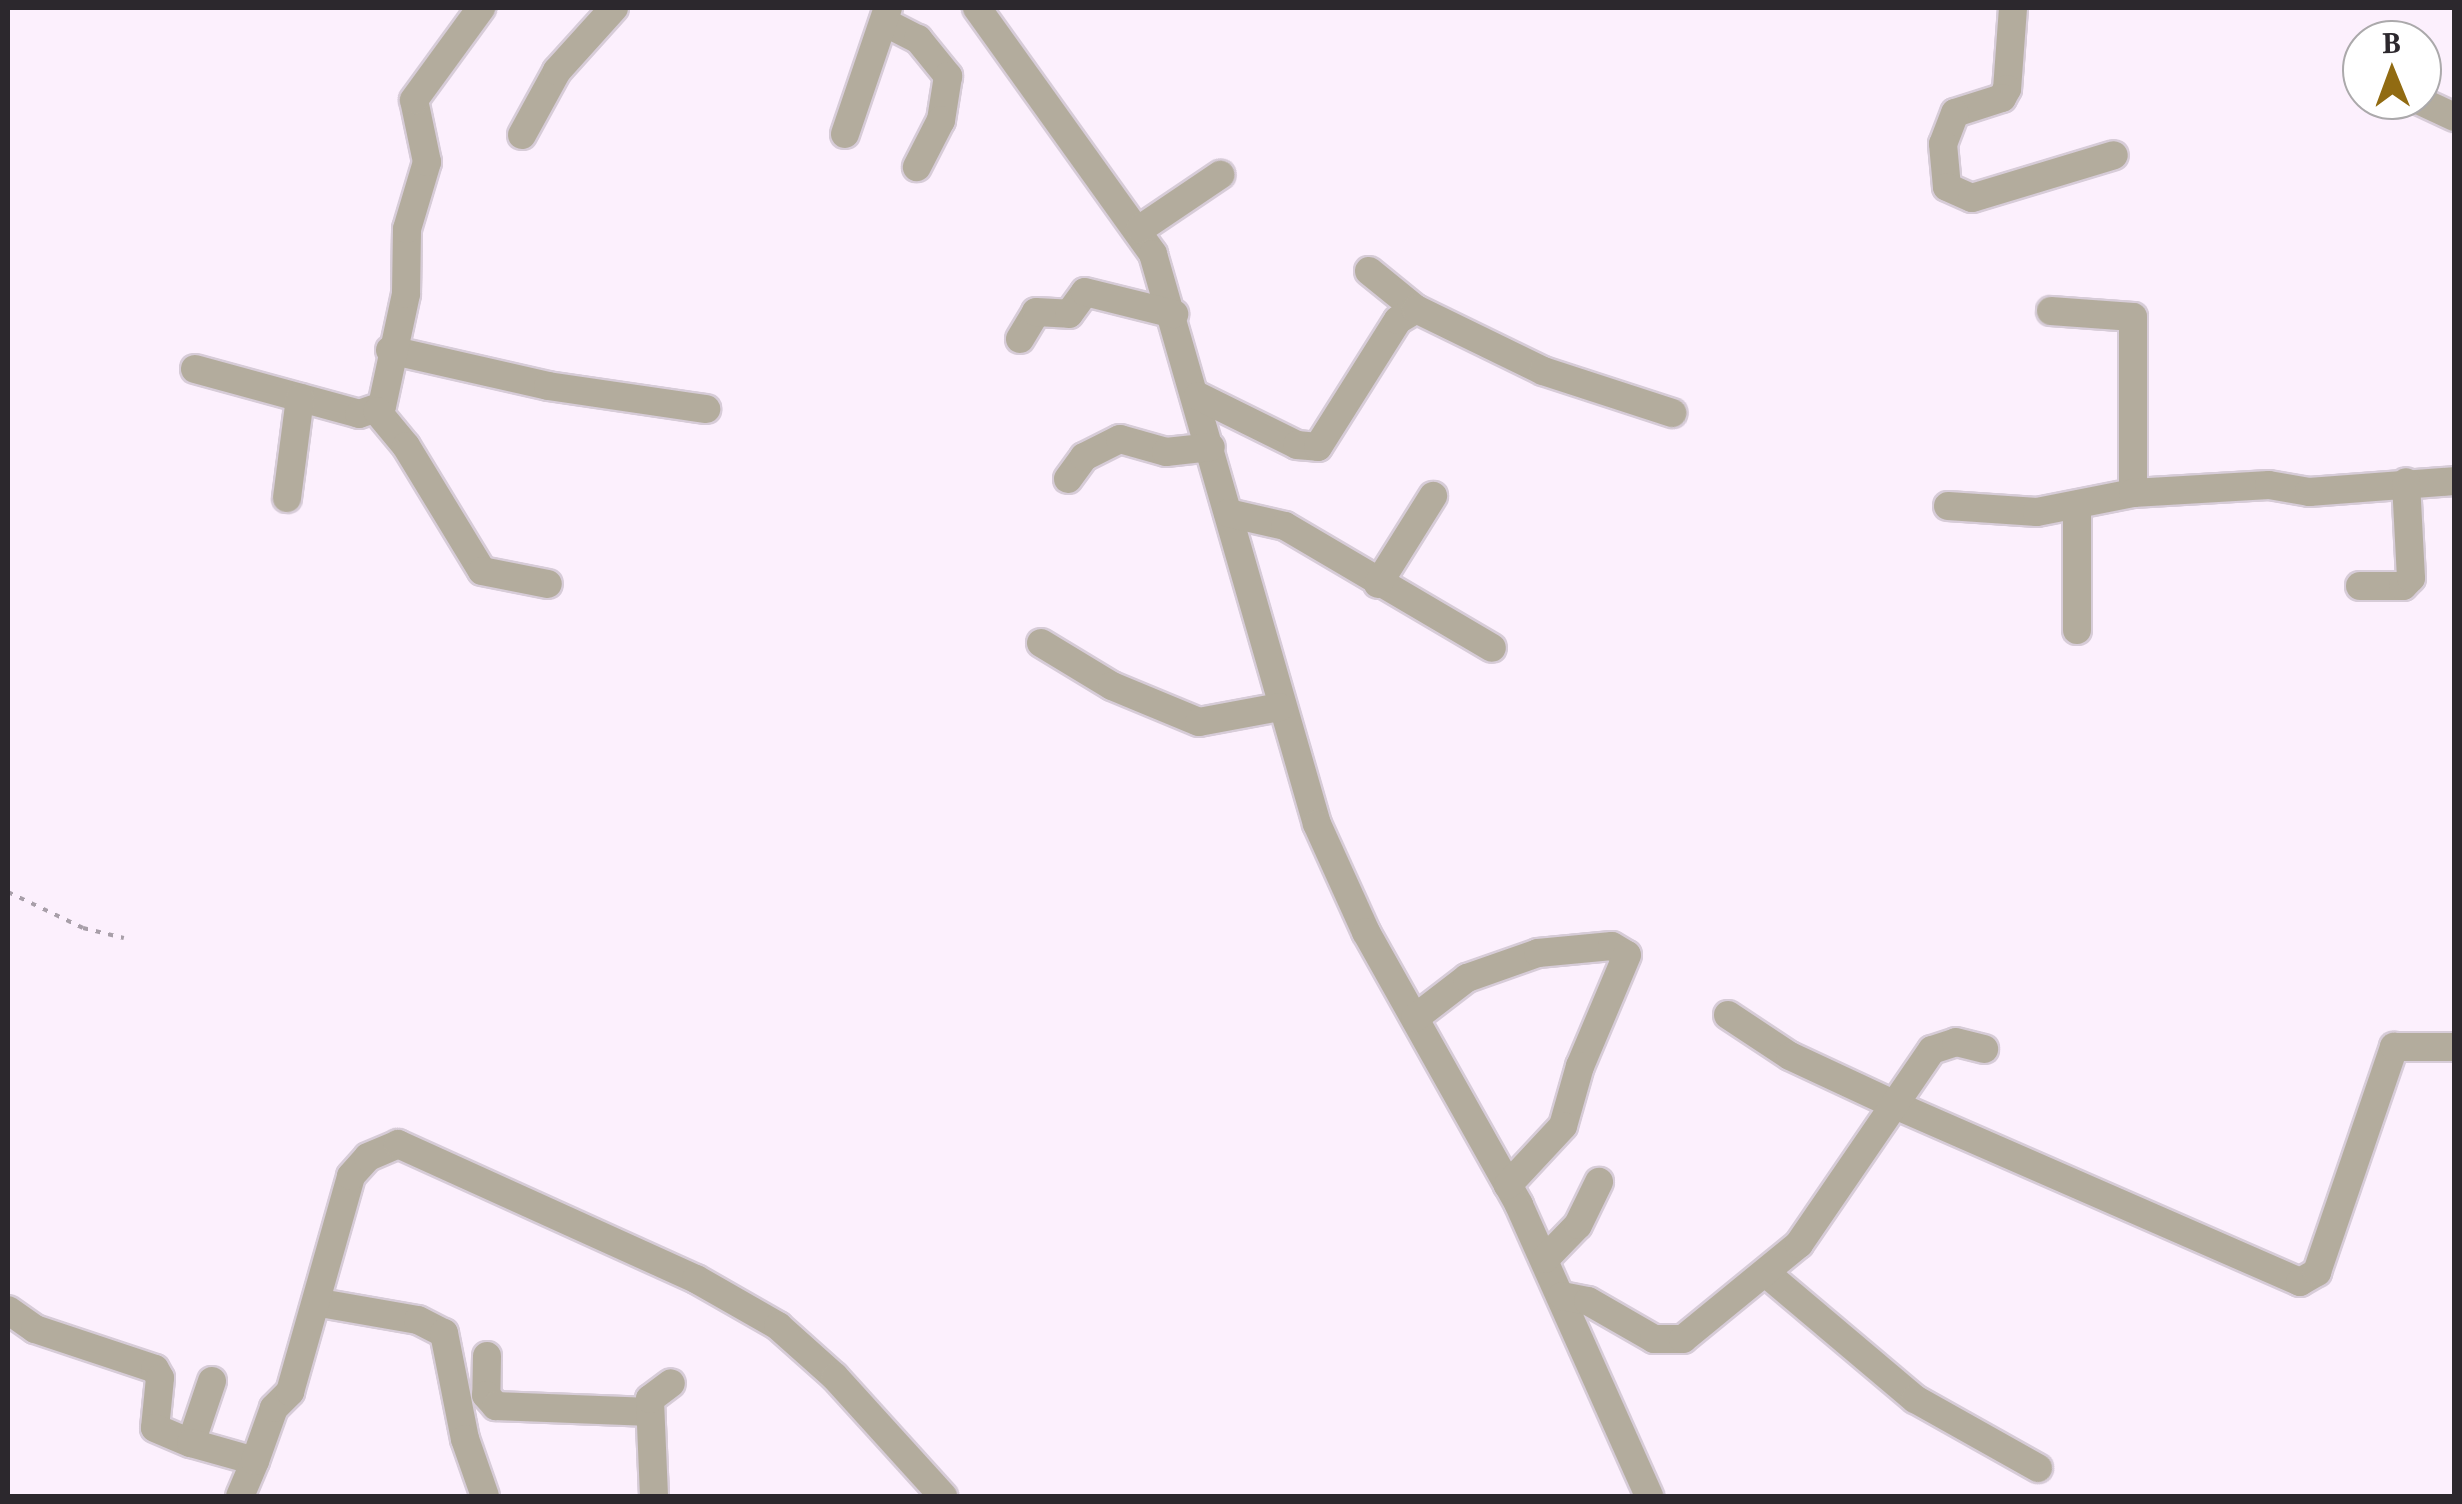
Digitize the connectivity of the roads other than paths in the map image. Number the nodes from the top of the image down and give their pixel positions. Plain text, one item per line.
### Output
1 (481, 8) edge
2 (614, 8) edge
3 (977, 8) edge
4 (2013, 8) edge
5 (888, 16) edge
6 (845, 134) dead end
7 (522, 136) dead end
8 (2114, 154) dead end
9 (918, 167) dead end
10 (1220, 175) dead end
11 (1140, 229) junction
12 (1369, 271) dead end
13 (1416, 309) junction
14 (2052, 311) dead end
15 (1174, 314) junction
16 (1020, 339) dead end
17 (390, 350) junction
18 (194, 370) dead end
19 (1198, 396) junction
20 (300, 398) junction
21 (706, 409) dead end
22 (378, 411) junction
23 (1672, 413) dead end
24 (1211, 447) junction
25 (1068, 479) dead end
26 (2454, 480) edge
27 (2406, 482) junction
28 (2133, 493) junction
29 (1433, 496) dead end
30 (287, 498) dead end
31 (1948, 506) dead end
32 (2077, 506) junction
33 (1228, 513) junction
34 (548, 584) dead end
35 (1378, 584) junction
36 (2360, 586) dead end
37 (2077, 630) dead end
38 (1041, 643) dead end
39 (1492, 648) dead end
40 (1280, 708) junction
41 (1728, 1014) dead end
42 (1415, 1018) junction
43 (2454, 1048) edge
44 (1984, 1049) dead end
45 (1895, 1106) junction
46 (1599, 1182) dead end
47 (1508, 1185) junction
48 (1545, 1260) junction
49 (1767, 1274) junction
50 (1562, 1296) junction
51 (326, 1304) dead end
52 (8, 1310) edge
53 (487, 1356) dead end
54 (212, 1382) dead end
55 (670, 1382) dead end
56 (650, 1412) junction
57 (191, 1443) junction
58 (255, 1462) junction
59 (2038, 1468) dead end
60 (240, 1496) edge
61 (485, 1496) edge
62 (654, 1496) edge
63 (943, 1496) edge
64 (1649, 1496) edge

1 - 17 street
2 - 7 street
3 - 11 street
4 - 8 street
5 - 6 street
5 - 9 street
10 - 11 street
11 - 15 street
12 - 13 street
13 - 19 street
13 - 23 street
14 - 28 street
15 - 16 street
15 - 19 street
17 - 21 street
17 - 22 street
18 - 20 street
19 - 24 street
20 - 22 street
20 - 30 street
22 - 34 street
24 - 25 street
24 - 33 street
26 - 27 street
27 - 28 street
27 - 36 street
28 - 32 street
29 - 35 street
31 - 32 street
32 - 37 street
33 - 35 street
33 - 40 street
35 - 39 street
38 - 40 street
40 - 42 street
41 - 45 street
42 - 47 street
42 - 47 street
43 - 45 street
44 - 45 street
45 - 49 street
46 - 48 street
47 - 48 street
48 - 50 street
49 - 50 street
49 - 59 street
50 - 64 street
51 - 61 street
52 - 57 street
53 - 56 street
54 - 57 street
55 - 56 street
56 - 62 street
57 - 58 street
58 - 60 street
58 - 63 street

